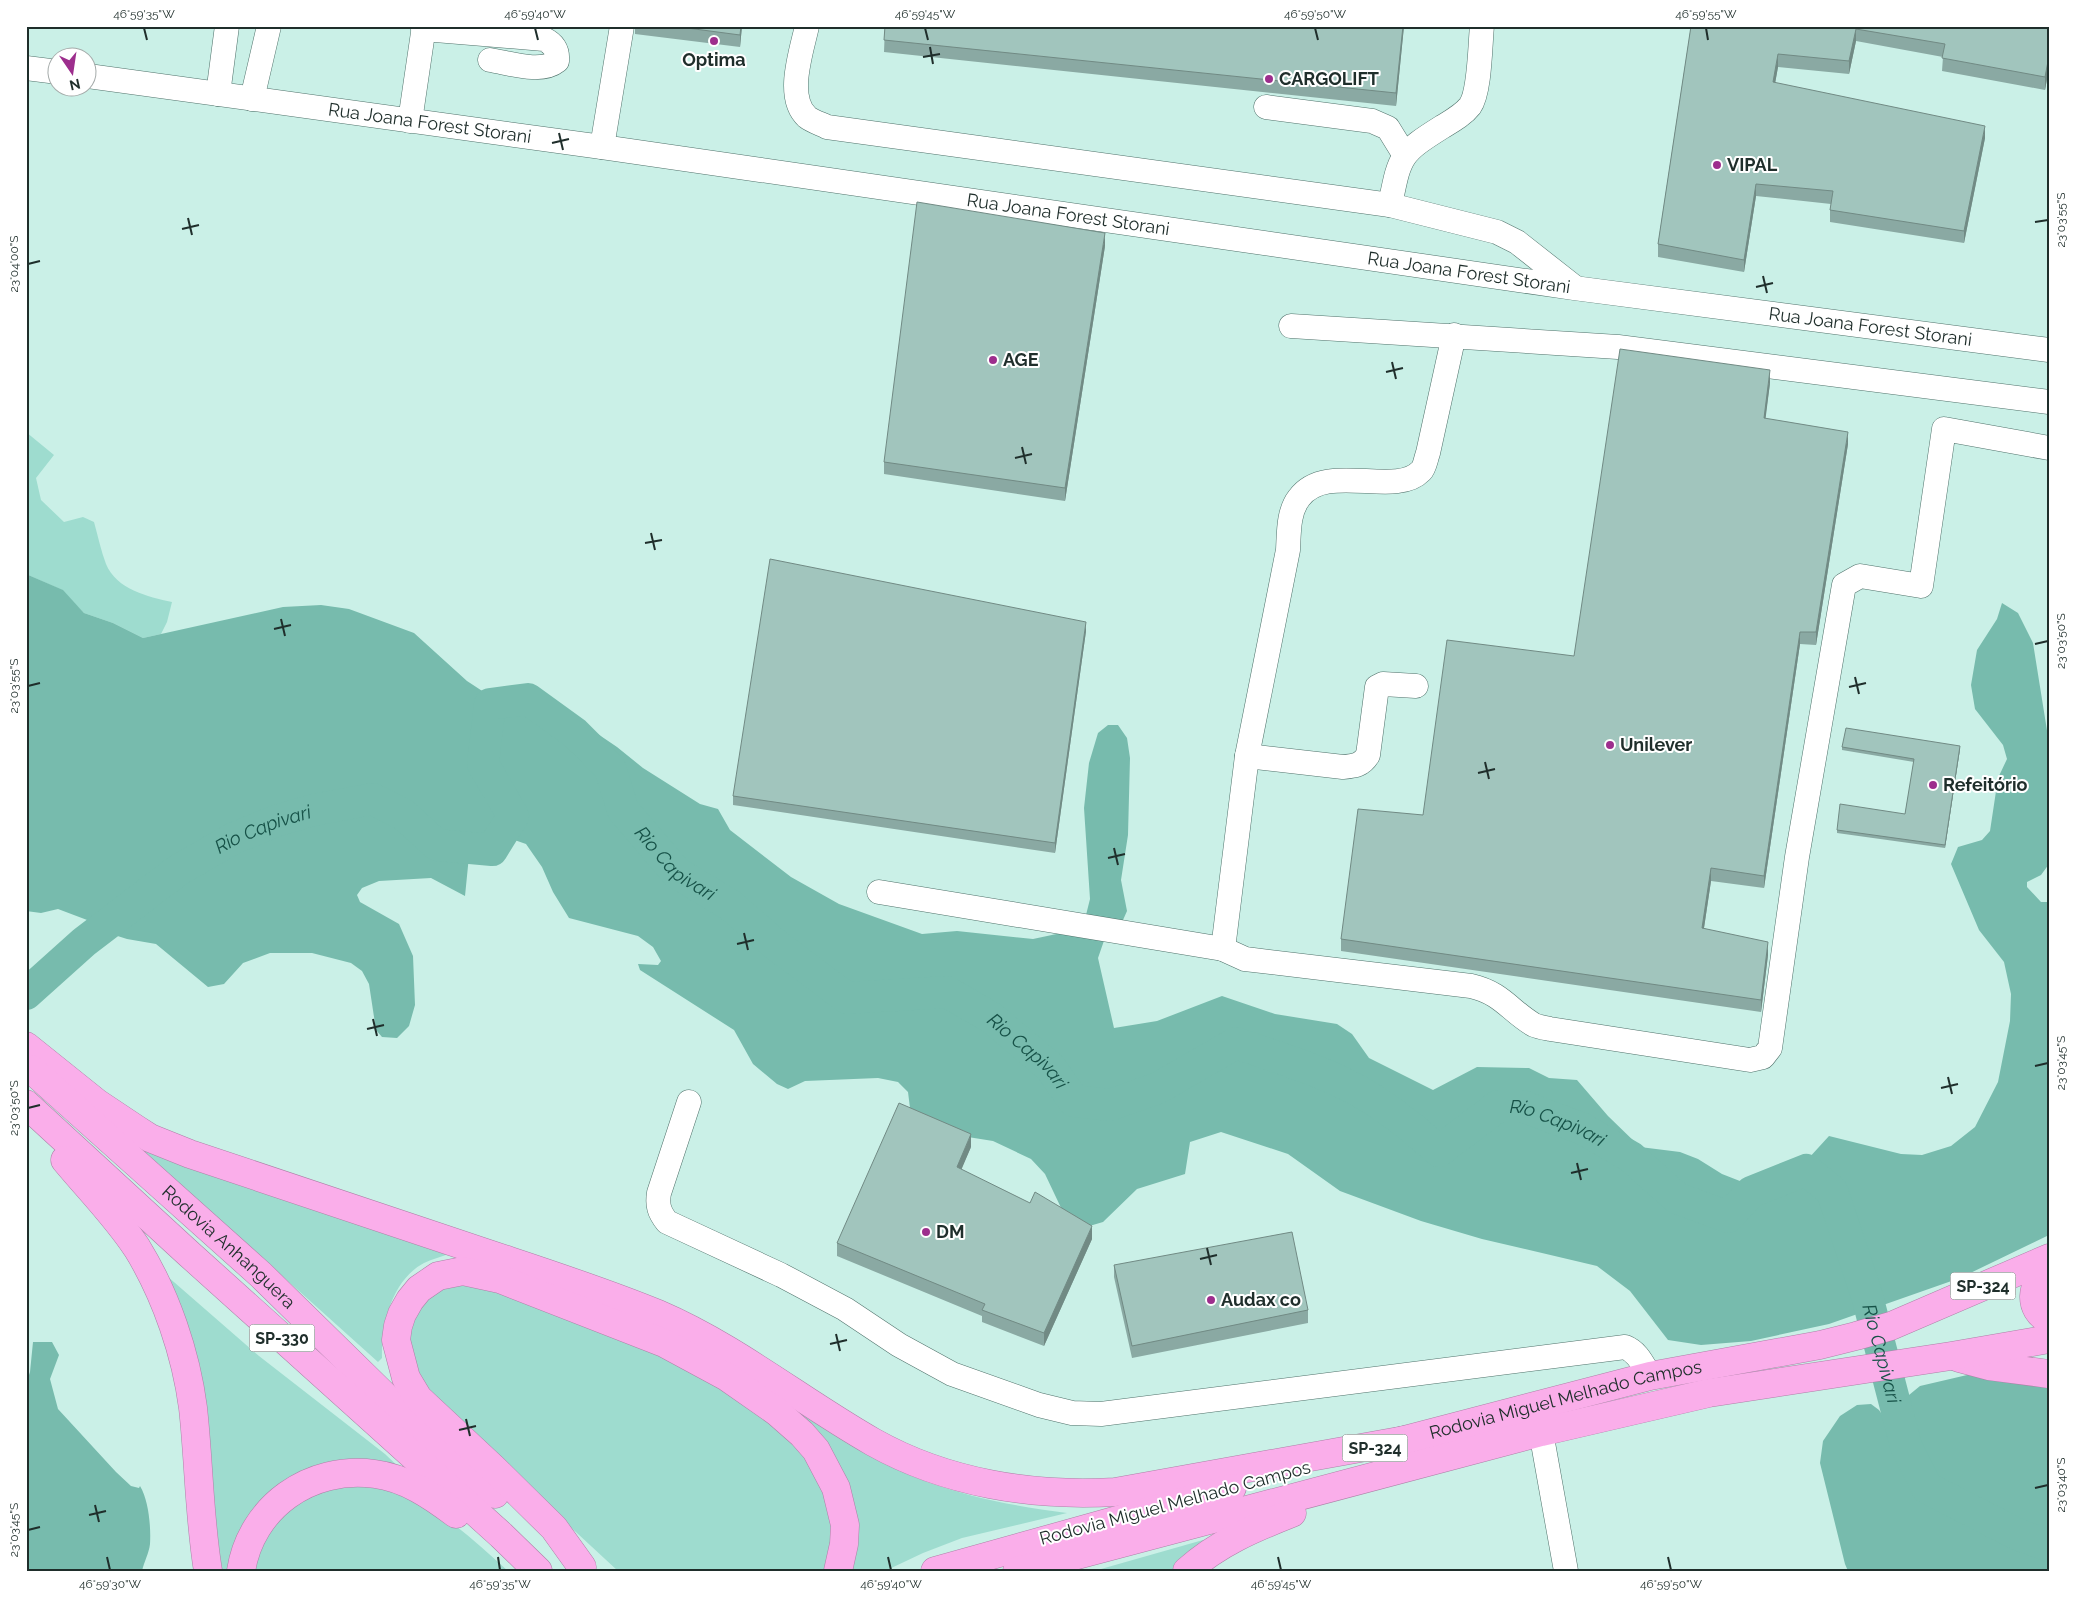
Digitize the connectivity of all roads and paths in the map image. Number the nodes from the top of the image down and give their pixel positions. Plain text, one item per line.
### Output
1 (227, 26) edge
2 (269, 26) edge
3 (622, 26) edge
4 (807, 26) edge
5 (1482, 26) edge
6 (424, 28) edge
7 (490, 60) dead end
8 (26, 68) edge
9 (48, 71) edge
10 (98, 77) edge
11 (218, 94) junction
12 (252, 99) junction
13 (1266, 107) dead end
14 (410, 120) junction
15 (602, 147) junction
16 (1404, 154) junction
17 (1390, 205) junction
18 (1574, 288) junction
19 (1291, 326) dead end
20 (1454, 335) junction
21 (2049, 350) edge
22 (2049, 402) edge
23 (2049, 448) edge
24 (1416, 686) dead end
25 (1247, 756) junction
26 (879, 892) dead end
27 (1223, 949) junction
28 (26, 1046) edge
29 (26, 1064) edge
30 (689, 1102) dead end
31 (26, 1104) edge
32 (26, 1116) edge
33 (2049, 1258) edge
34 (2049, 1271) edge
35 (2049, 1320) edge
36 (2049, 1338) edge
37 (1940, 1358) junction
38 (2049, 1374) edge
39 (1650, 1376) junction
40 (1541, 1432) junction
41 (1405, 1440) junction
42 (1402, 1469) junction
43 (585, 1569) edge
44 (208, 1571) edge
45 (241, 1571) edge
46 (527, 1571) edge
47 (538, 1571) edge
48 (838, 1571) edge
49 (935, 1571) edge
50 (1017, 1571) edge
51 (1187, 1571) edge
52 (1566, 1571) edge

1 - 11 lane
2 - 12 lane
3 - 15 lane
4 - 17 lane
5 - 16 lane
6 - 7 lane
6 - 14 lane
8 - 9 lane
10 - 11 lane, Rua Joana Forest Storani
11 - 12 lane, Rua Joana Forest Storani
12 - 14 lane, Rua Joana Forest Storani
13 - 16 lane
14 - 15 lane, Rua Joana Forest Storani
15 - 18 lane, Rua Joana Forest Storani
16 - 17 lane
17 - 18 lane
18 - 21 lane, Rua Joana Forest Storani
19 - 20 lane
20 - 22 lane
20 - 25 lane
23 - 27 lane
24 - 25 lane
25 - 27 lane
26 - 27 lane
28 - 41 highway
29 - 43 highway, Rodovia Anhanguera / SP-330
30 - 39 lane
31 - 47 highway, Rodovia Anhanguera / SP-330
32 - 44 highway
33 - 39 highway, Rodovia Miguel Melhado Campos / SP-324
34 - 35 highway
36 - 37 highway, Rodovia Miguel Melhado Campos / SP-324
37 - 38 highway
37 - 40 highway, Rodovia Miguel Melhado Campos / SP-324
39 - 41 highway, Rodovia Miguel Melhado Campos / SP-324
40 - 42 highway, Rodovia Miguel Melhado Campos / SP-324
40 - 52 lane
41 - 49 highway, Rodovia Miguel Melhado Campos / SP-324
42 - 50 highway, Rodovia Miguel Melhado Campos / SP-324
42 - 51 highway
43 - 48 highway
45 - 46 highway

